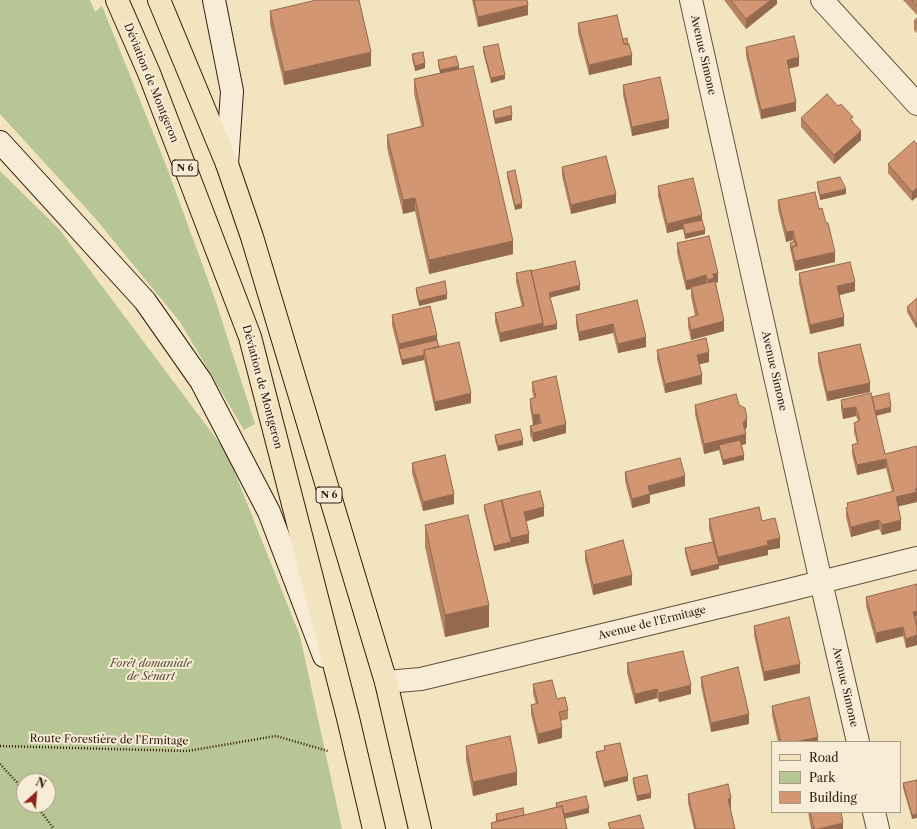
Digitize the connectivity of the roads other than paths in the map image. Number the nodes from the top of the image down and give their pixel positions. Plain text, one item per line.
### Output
1 (118, 0) edge
2 (159, 0) edge
3 (214, 0) edge
4 (691, 0) edge
5 (822, 0) edge
6 (917, 104) edge
7 (0, 142) edge
8 (227, 164) junction
9 (917, 558) edge
10 (821, 582) junction
11 (386, 682) junction
12 (348, 718) junction
13 (858, 741) edge
14 (874, 813) edge
15 (374, 829) edge
16 (420, 829) edge
17 (878, 829) edge

1 - 12 main road, Déviation de Montgeron / N 6
2 - 8 main road, N 6
3 - 8 street
4 - 10 street, Avenue Simone
5 - 6 street
7 - 12 street
8 - 11 main road, N 6
9 - 10 street, Avenue de l'Ermitage
10 - 11 street, Avenue de l'Ermitage
10 - 13 street, Avenue Simone
11 - 16 main road, N 6
12 - 15 main road, N 6
14 - 17 street

